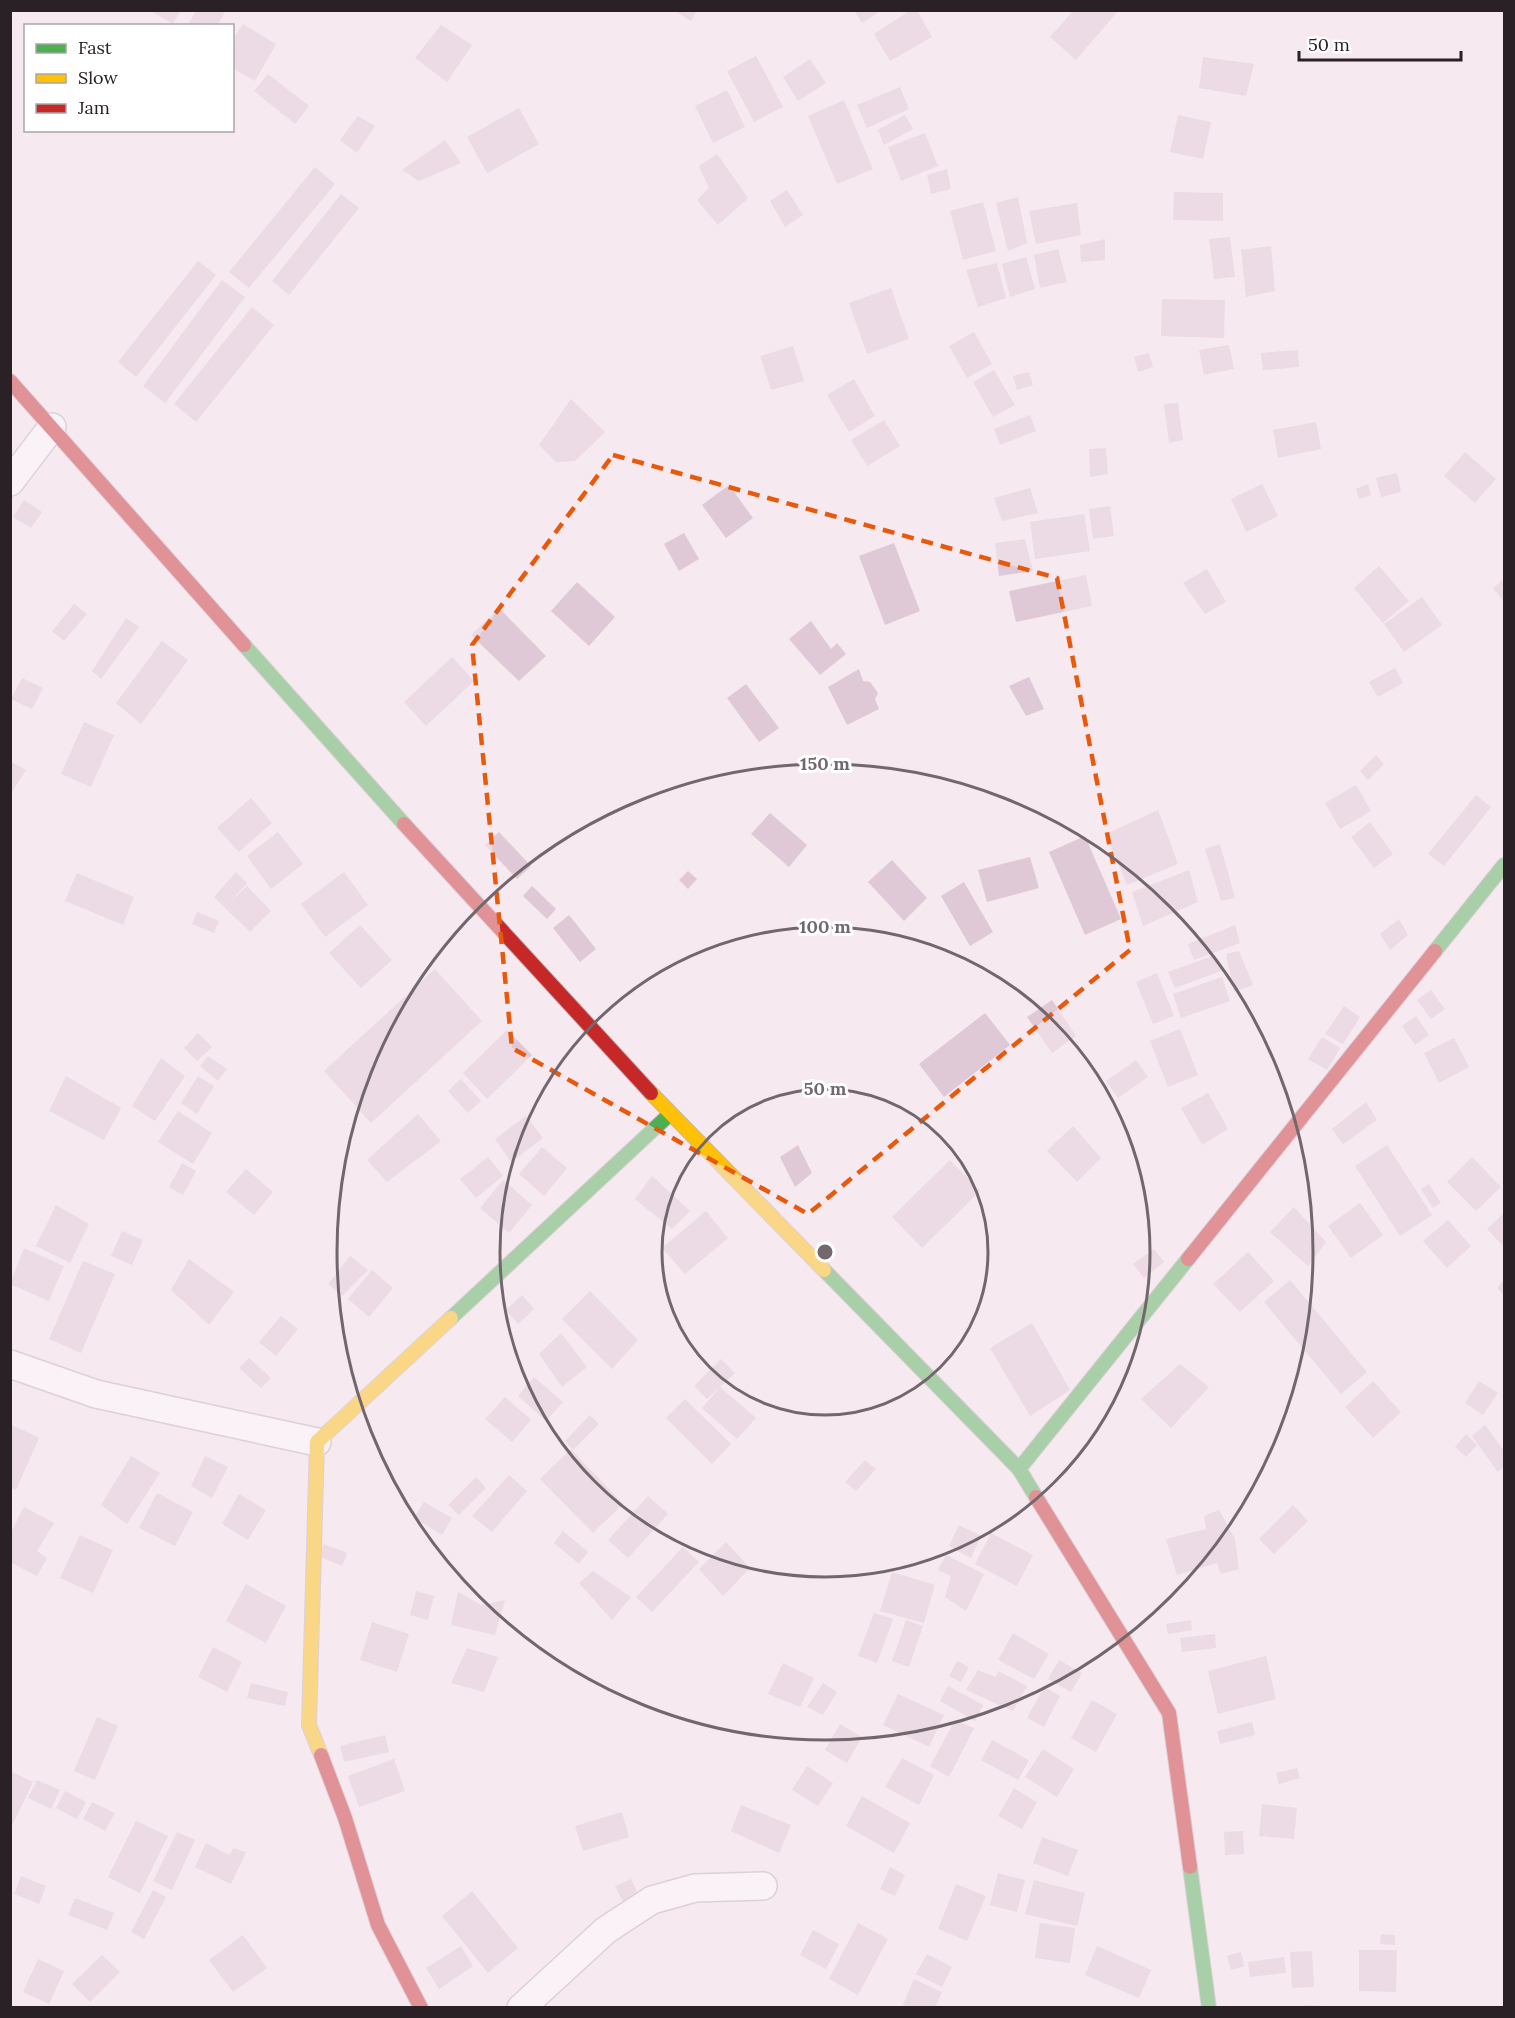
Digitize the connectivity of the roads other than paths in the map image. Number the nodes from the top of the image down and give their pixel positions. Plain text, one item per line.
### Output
1 (10, 381) edge
2 (52, 427) junction
3 (10, 482) edge
4 (1504, 865) edge
5 (670, 1114) junction
6 (10, 1364) edge
7 (316, 1442) junction
8 (1019, 1468) junction
9 (763, 1886) dead end
10 (420, 2007) edge
11 (521, 2007) edge
12 (1209, 2007) edge

1 - 2 street
2 - 3 street
2 - 5 street
4 - 8 street
5 - 7 street
5 - 8 street
6 - 7 street
7 - 10 street
8 - 12 street
9 - 11 street

